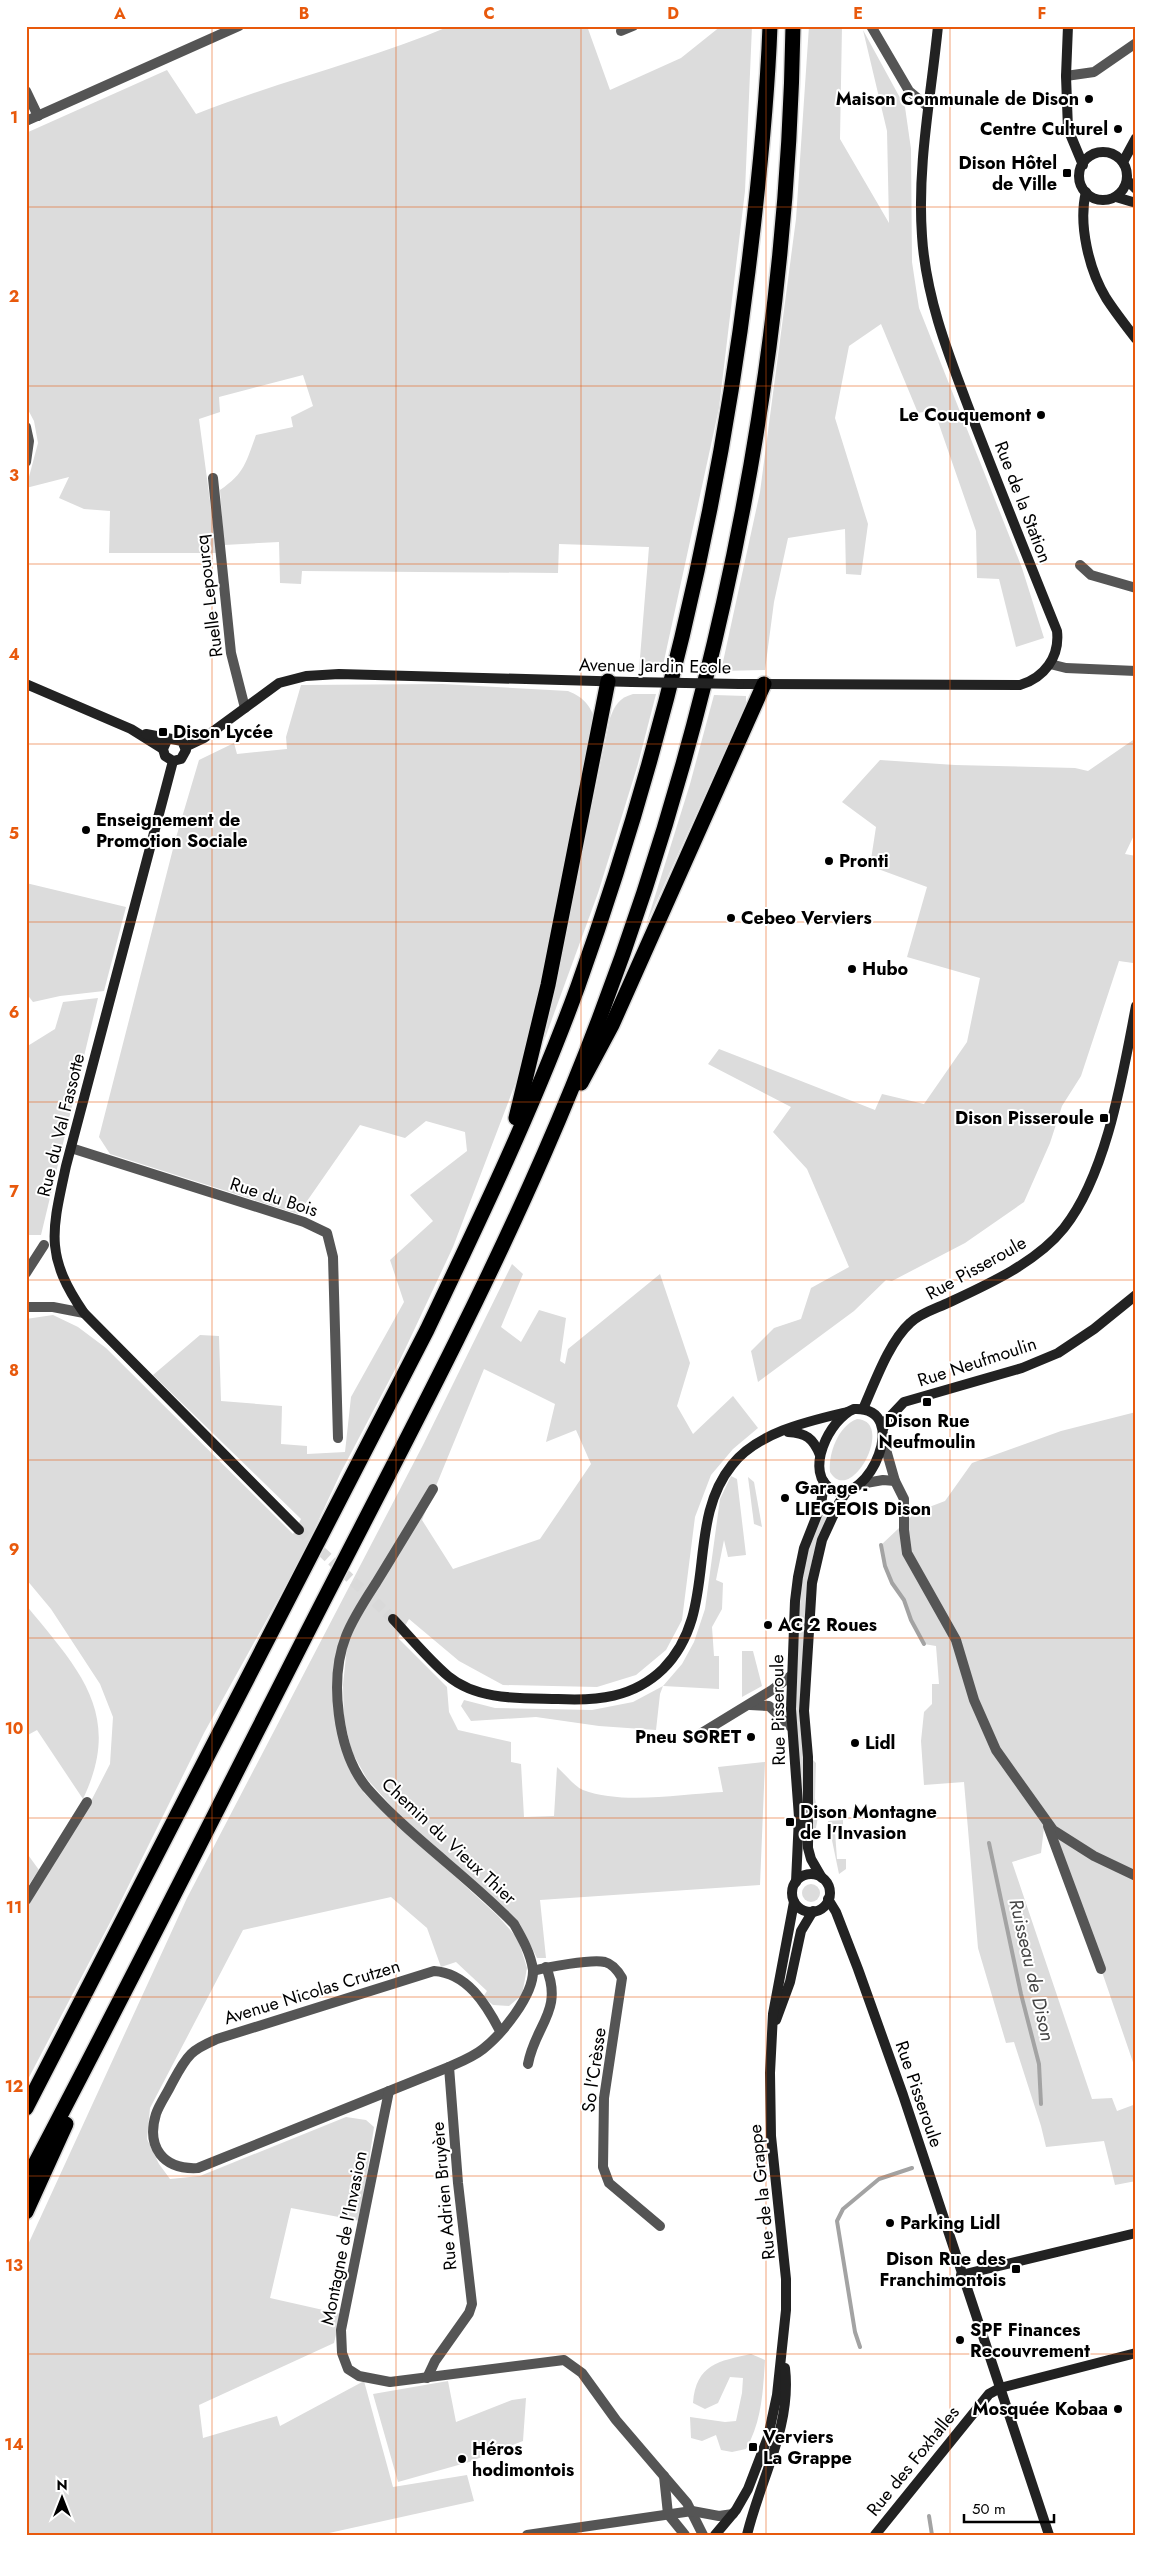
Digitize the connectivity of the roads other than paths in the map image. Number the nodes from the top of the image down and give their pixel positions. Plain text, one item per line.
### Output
1 (239, 26) edge
2 (633, 26) edge
3 (770, 26) edge
4 (793, 26) edge
5 (870, 26) edge
6 (938, 26) edge
7 (1068, 26) edge
8 (621, 31) dead end
9 (1136, 43) edge
10 (1066, 76) junction
11 (26, 91) edge
12 (927, 106) junction
13 (38, 116) junction
14 (26, 121) edge
15 (1136, 138) edge
16 (1123, 162) junction
17 (1083, 165) junction
18 (1127, 180) junction
19 (1136, 189) edge
20 (1086, 192) junction
21 (1116, 197) junction
22 (1136, 204) edge
23 (1136, 339) edge
24 (26, 427) edge
25 (26, 462) edge
26 (212, 478) dead end
27 (1080, 565) dead end
28 (1136, 588) edge
29 (1050, 664) junction
30 (1136, 671) edge
31 (608, 682) junction
32 (26, 684) edge
33 (764, 684) junction
34 (245, 708) junction
35 (165, 745) junction
36 (186, 747) junction
37 (173, 761) junction
38 (1136, 1006) edge
39 (71, 1148) junction
40 (545, 1151) junction
41 (500, 1172) junction
42 (44, 1245) dead end
43 (26, 1273) edge
44 (1136, 1296) edge
45 (26, 1307) edge
46 (84, 1313) junction
47 (862, 1409) junction
48 (847, 1412) junction
49 (782, 1432) junction
50 (883, 1434) junction
51 (338, 1438) dead end
52 (820, 1455) junction
53 (895, 1481) junction
54 (824, 1482) junction
55 (860, 1484) junction
56 (433, 1490) dead end
57 (848, 1492) junction
58 (299, 1530) tunnel mouth
59 (393, 1619) tunnel mouth
60 (792, 1674) junction
61 (749, 1705) junction
62 (792, 1728) junction
63 (694, 1737) dead end
64 (87, 1802) dead end
65 (1045, 1818) junction
66 (1136, 1876) edge
67 (822, 1878) junction
68 (796, 1882) junction
69 (828, 1899) junction
70 (26, 1900) edge
71 (794, 1902) junction
72 (813, 1911) junction
73 (546, 1967) junction
74 (1101, 1968) dead end
75 (533, 1971) junction
76 (773, 2030) junction
77 (500, 2031) junction
78 (98, 2044) junction
79 (528, 2064) dead end
80 (449, 2068) junction
81 (389, 2091) junction
82 (26, 2108) edge
83 (26, 2180) edge
84 (26, 2212) edge
85 (660, 2226) dead end
86 (1136, 2233) edge
87 (961, 2275) junction
88 (782, 2350) junction
89 (1136, 2353) edge
90 (427, 2378) junction
91 (1000, 2388) junction
92 (664, 2476) junction
93 (692, 2511) junction
94 (668, 2514) junction
95 (733, 2514) junction
96 (527, 2535) edge
97 (685, 2535) edge
98 (703, 2535) edge
99 (715, 2535) edge
100 (746, 2535) edge
101 (875, 2535) edge
102 (1049, 2535) edge

1 - 13 street
2 - 8 street
3 - 41 highway
4 - 40 highway
5 - 12 street
6 - 12 street, Rue de la Station
7 - 10 street
9 - 10 street
10 - 17 street
11 - 13 street
12 - 29 street, Rue de la Station
13 - 14 street
15 - 16 street
16 - 17 street
16 - 18 street
17 - 20 street
18 - 19 street
18 - 21 street
20 - 21 street
20 - 23 street
21 - 22 street
24 - 25 street
26 - 34 street, Ruelle Lepourcq
27 - 28 street
29 - 30 street
29 - 33 street, Avenue Jardin Ecole
31 - 33 street, Avenue Jardin Ecole, bridge
31 - 34 street, Avenue Jardin Ecole
31 - 41 highway
32 - 35 street
33 - 40 highway
34 - 36 street, Avenue Jardin Ecole
35 - 36 street
35 - 37 street
36 - 37 street
37 - 39 street, Rue du Val Fassotte
38 - 47 street, Rue Pisseroule
39 - 46 street, Rue du Val Fassotte
39 - 51 street, Rue du Bois
40 - 78 highway
41 - 82 highway
42 - 43 street
44 - 50 street, Rue Neufmoulin
45 - 46 street
46 - 58 street, Rue du Val Fassotte
47 - 48 street
47 - 50 street
48 - 49 street
48 - 52 street
49 - 52 street
49 - 59 street
50 - 53 street
50 - 55 street, Rue Pisseroule
52 - 54 street, Rue Pisseroule
53 - 55 street
53 - 65 street
54 - 57 street
54 - 60 street, Rue Pisseroule
55 - 57 street, Rue Pisseroule
56 - 75 street, Chemin du Vieux Thier
57 - 67 street, Rue Pisseroule
60 - 61 street
60 - 62 street, Rue Pisseroule
61 - 62 street
61 - 63 street
62 - 68 street, Rue Pisseroule
64 - 70 street
65 - 66 street
65 - 74 street
67 - 68 street
67 - 69 street
68 - 71 street
69 - 72 street
69 - 87 street, Rue Pisseroule
71 - 72 street
71 - 76 street, Rue de la Grappe
72 - 76 street, Rue de la Grappe
73 - 75 street, So l'Crèsse
73 - 79 street
73 - 85 street, So l'Crèsse
75 - 77 street
76 - 88 street, Rue de la Grappe
77 - 80 street
77 - 81 street, Avenue Nicolas Crutzen
78 - 83 highway
78 - 84 highway
80 - 81 street
80 - 90 street, Rue Adrien Bruyère
81 - 90 street, Montagne de l'Invasion
86 - 87 street
87 - 91 street, Rue Pisseroule
88 - 95 street, Rue de la Grappe
88 - 100 street, Rue de la Grappe
89 - 91 street
90 - 92 street, Montagne de l'Invasion
91 - 101 street, Rue des Foxhalles
91 - 102 street, Rue Pisseroule
92 - 93 street, Montagne de l'Invasion
92 - 94 street
93 - 94 street
93 - 95 street
93 - 98 street, Montagne de l'Invasion
94 - 96 street
94 - 97 street
95 - 99 street, Rue de la Grappe

